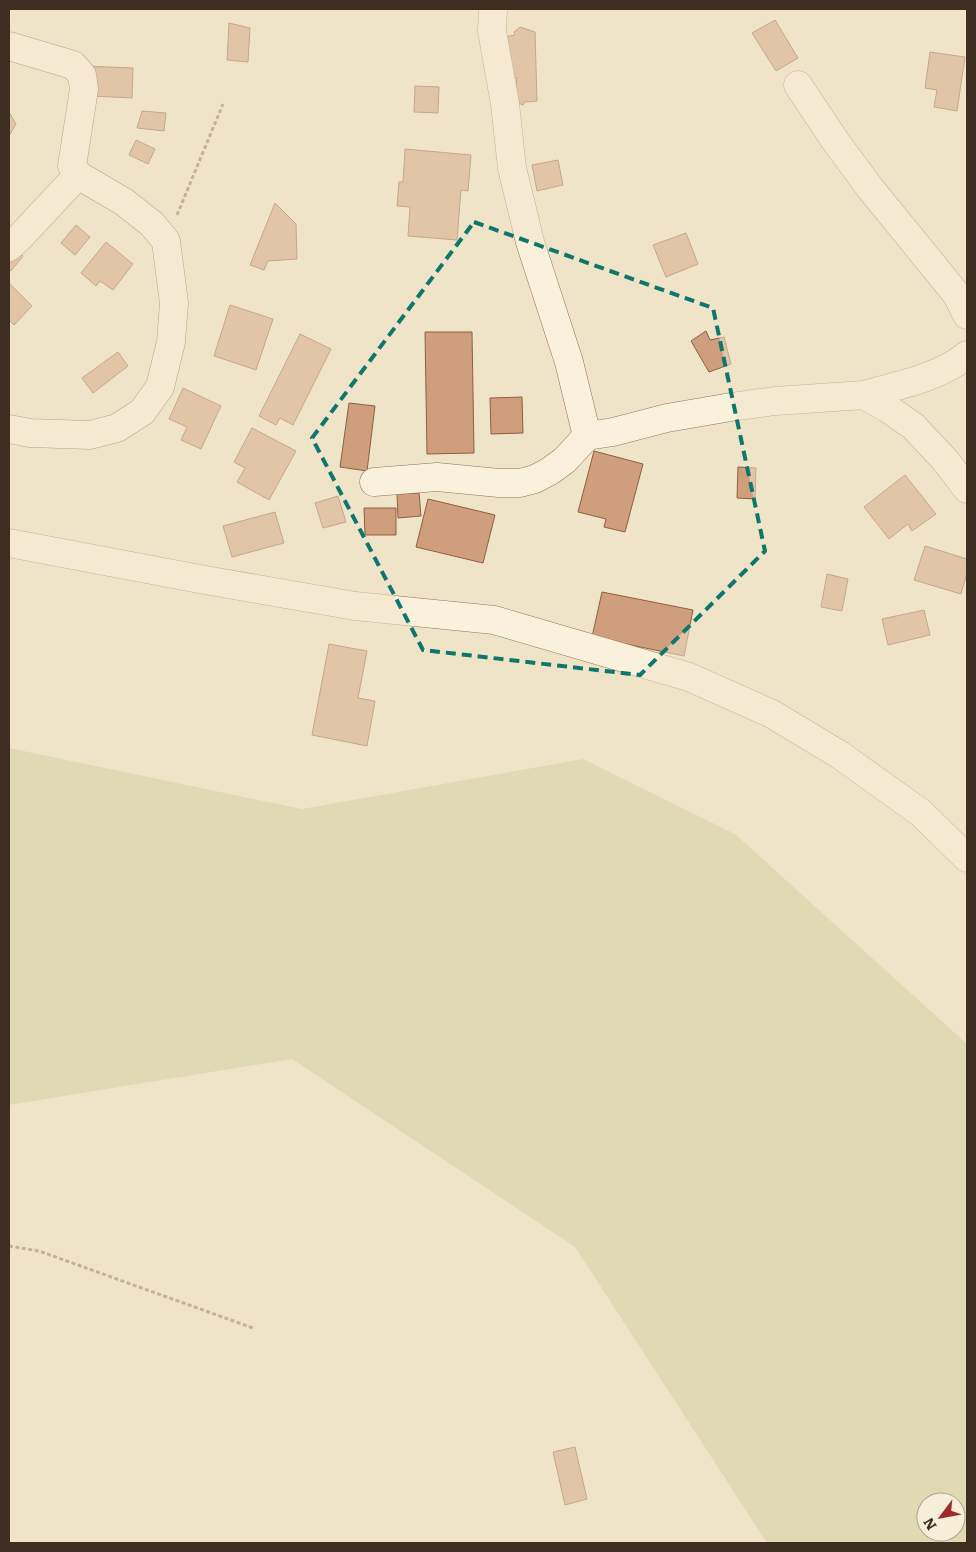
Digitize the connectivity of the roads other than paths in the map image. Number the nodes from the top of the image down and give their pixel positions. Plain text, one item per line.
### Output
1 (492, 9) edge
2 (9, 46) edge
3 (798, 85) dead end
4 (78, 175) junction
5 (9, 247) edge
6 (967, 315) edge
7 (967, 355) edge
8 (864, 395) junction
9 (9, 429) edge
10 (587, 436) junction
11 (374, 482) dead end
12 (967, 489) edge
13 (9, 543) edge
14 (967, 858) edge

1 - 10 street
2 - 4 street
3 - 6 street
4 - 5 street
4 - 9 street
7 - 8 street
8 - 10 street
8 - 12 street
10 - 11 street
13 - 14 street

